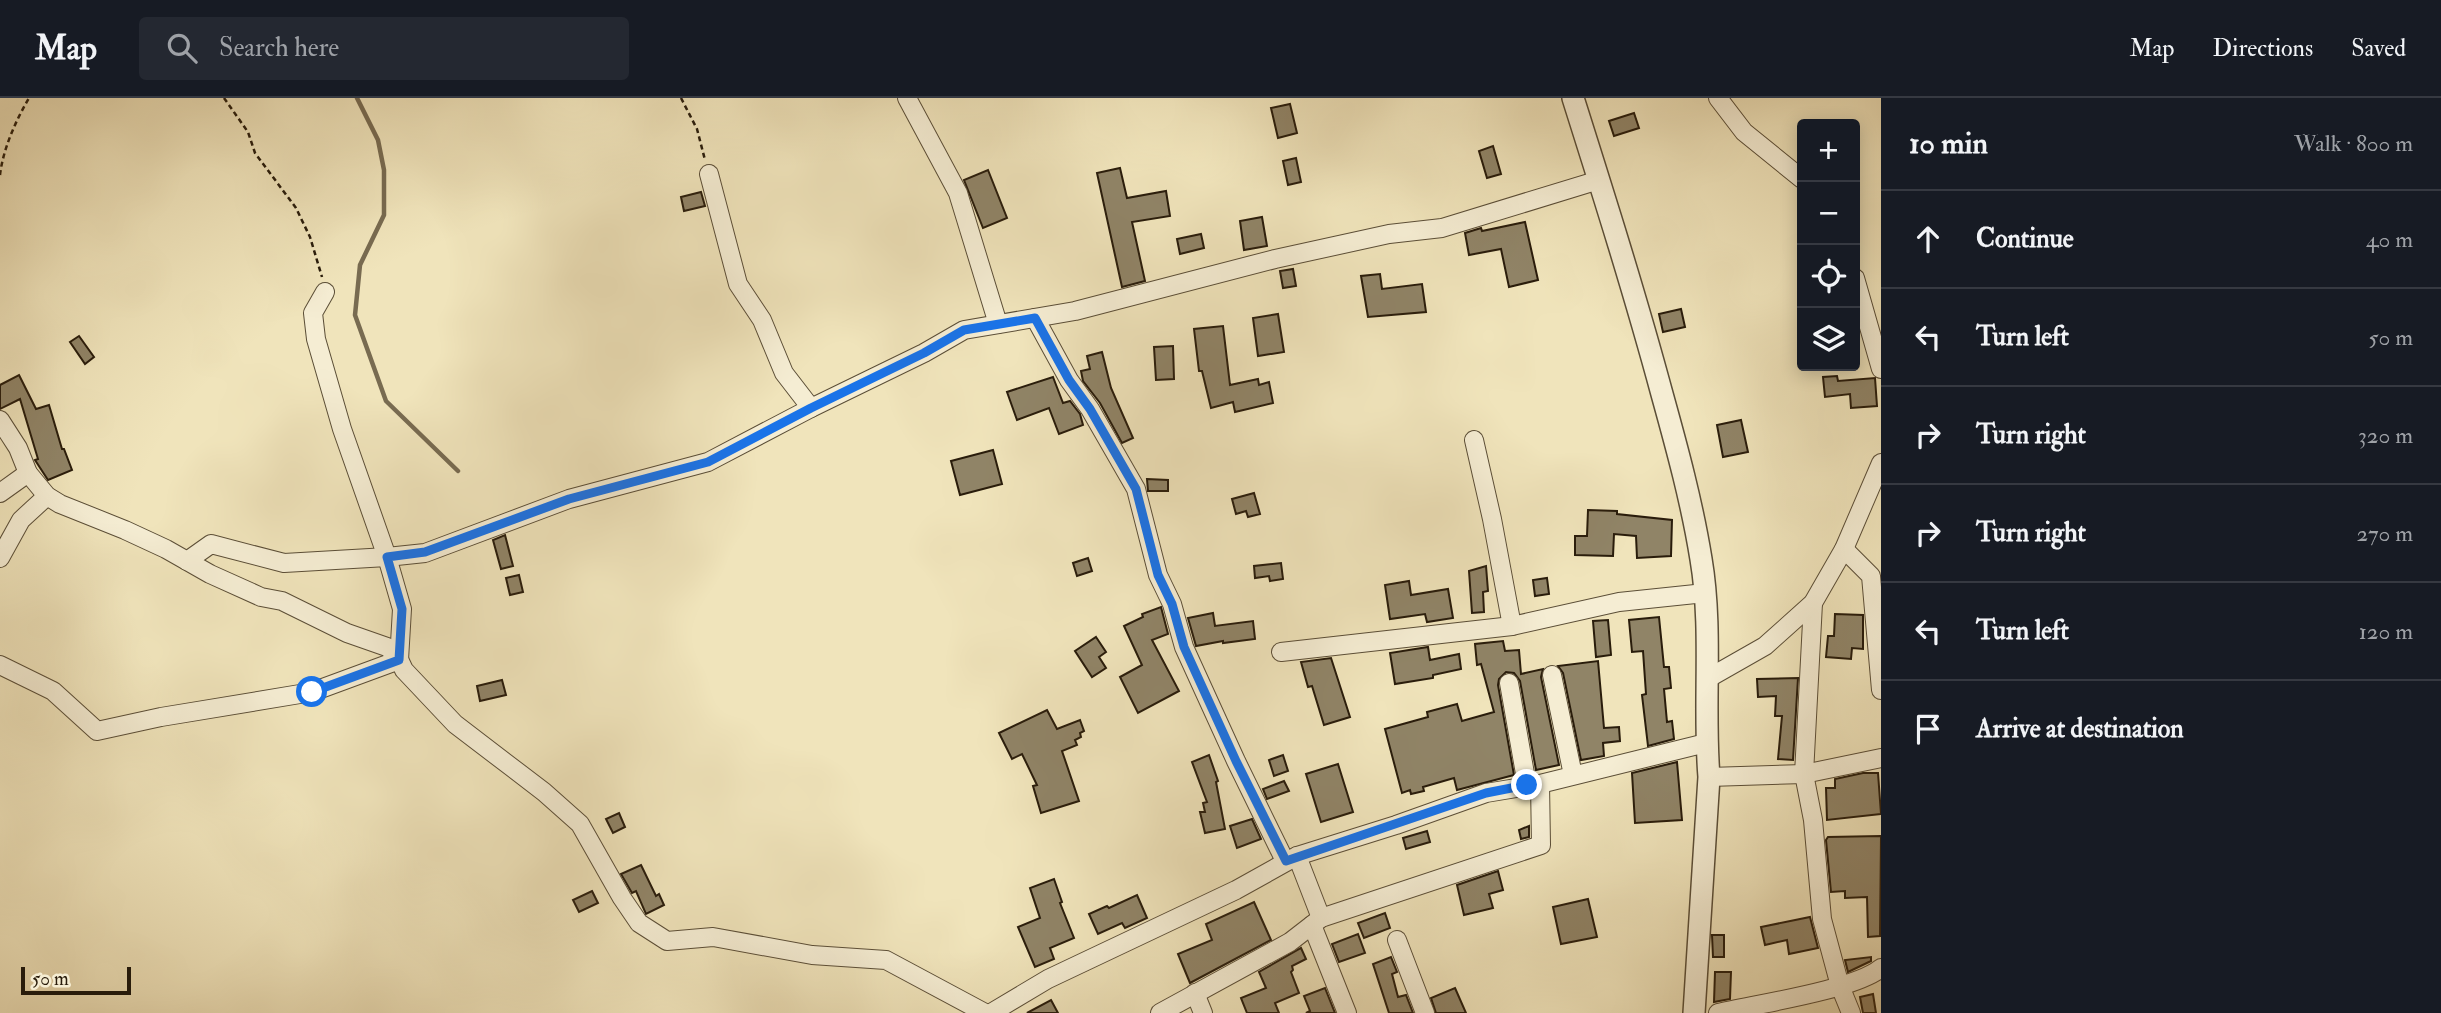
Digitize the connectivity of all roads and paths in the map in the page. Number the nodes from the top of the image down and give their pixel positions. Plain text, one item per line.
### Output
1 (29, 98) edge
2 (224, 98) edge
3 (681, 98) edge
4 (907, 98) edge
5 (1573, 98) edge
6 (1718, 98) edge
7 (709, 174) joint
8 (0, 175) edge
9 (1797, 175) edge
10 (1599, 180) junction
11 (325, 292) joint
12 (1860, 296) edge
13 (1035, 318) junction
14 (998, 324) junction
15 (1881, 369) edge
16 (811, 408) junction
17 (0, 420) edge
18 (1474, 440) dead end
19 (1881, 463) edge
20 (28, 473) junction
21 (0, 493) edge
22 (47, 496) junction
23 (1844, 549) junction
24 (387, 557) junction
25 (0, 558) edge
26 (187, 561) junction
27 (1705, 593) junction
28 (1813, 603) junction
29 (1512, 626) junction
30 (1281, 652) dead end
31 (399, 660) junction
32 (0, 665) edge
33 (1552, 674) dead end
34 (1707, 679) junction
35 (1509, 683) dead end
36 (1881, 690) edge
37 (1706, 743) junction
38 (1881, 758) edge
39 (1804, 774) junction
40 (1573, 775) junction
41 (1709, 777) junction
42 (1533, 784) junction
43 (1291, 858) junction
44 (1317, 921) junction
45 (1397, 940) dead end
46 (1881, 968) edge
47 (1840, 986) junction
48 (1195, 993) junction
49 (985, 1013) edge
50 (991, 1013) edge
51 (1160, 1013) edge
52 (1203, 1013) edge
53 (1347, 1013) edge
54 (1424, 1013) edge
55 (1694, 1013) edge
56 (1718, 1013) edge
57 (1851, 1013) edge

1 - 8 path
2 - 11 path
3 - 7 path
4 - 14 street
5 - 10 street
6 - 9 street
7 - 16 street
10 - 13 street
10 - 27 street
11 - 24 street
12 - 15 street
13 - 14 street
13 - 43 street
14 - 16 street
16 - 24 street
17 - 20 street
18 - 29 street
19 - 23 street
20 - 21 street
20 - 22 street
22 - 25 street
22 - 26 street
23 - 28 street
23 - 36 street
24 - 26 street
24 - 31 street
26 - 31 street
27 - 29 street
27 - 34 street
28 - 34 street
28 - 39 street
29 - 30 street
31 - 32 street
31 - 49 street
33 - 40 street
34 - 37 street
35 - 42 street
37 - 40 street
37 - 41 street
38 - 39 street
39 - 41 street
39 - 47 street
40 - 42 street
41 - 55 street
42 - 43 street
42 - 44 street
43 - 44 street
43 - 50 street
44 - 48 street
44 - 53 street
45 - 54 street
46 - 47 street
47 - 56 street
47 - 57 street
48 - 51 street
48 - 52 street

